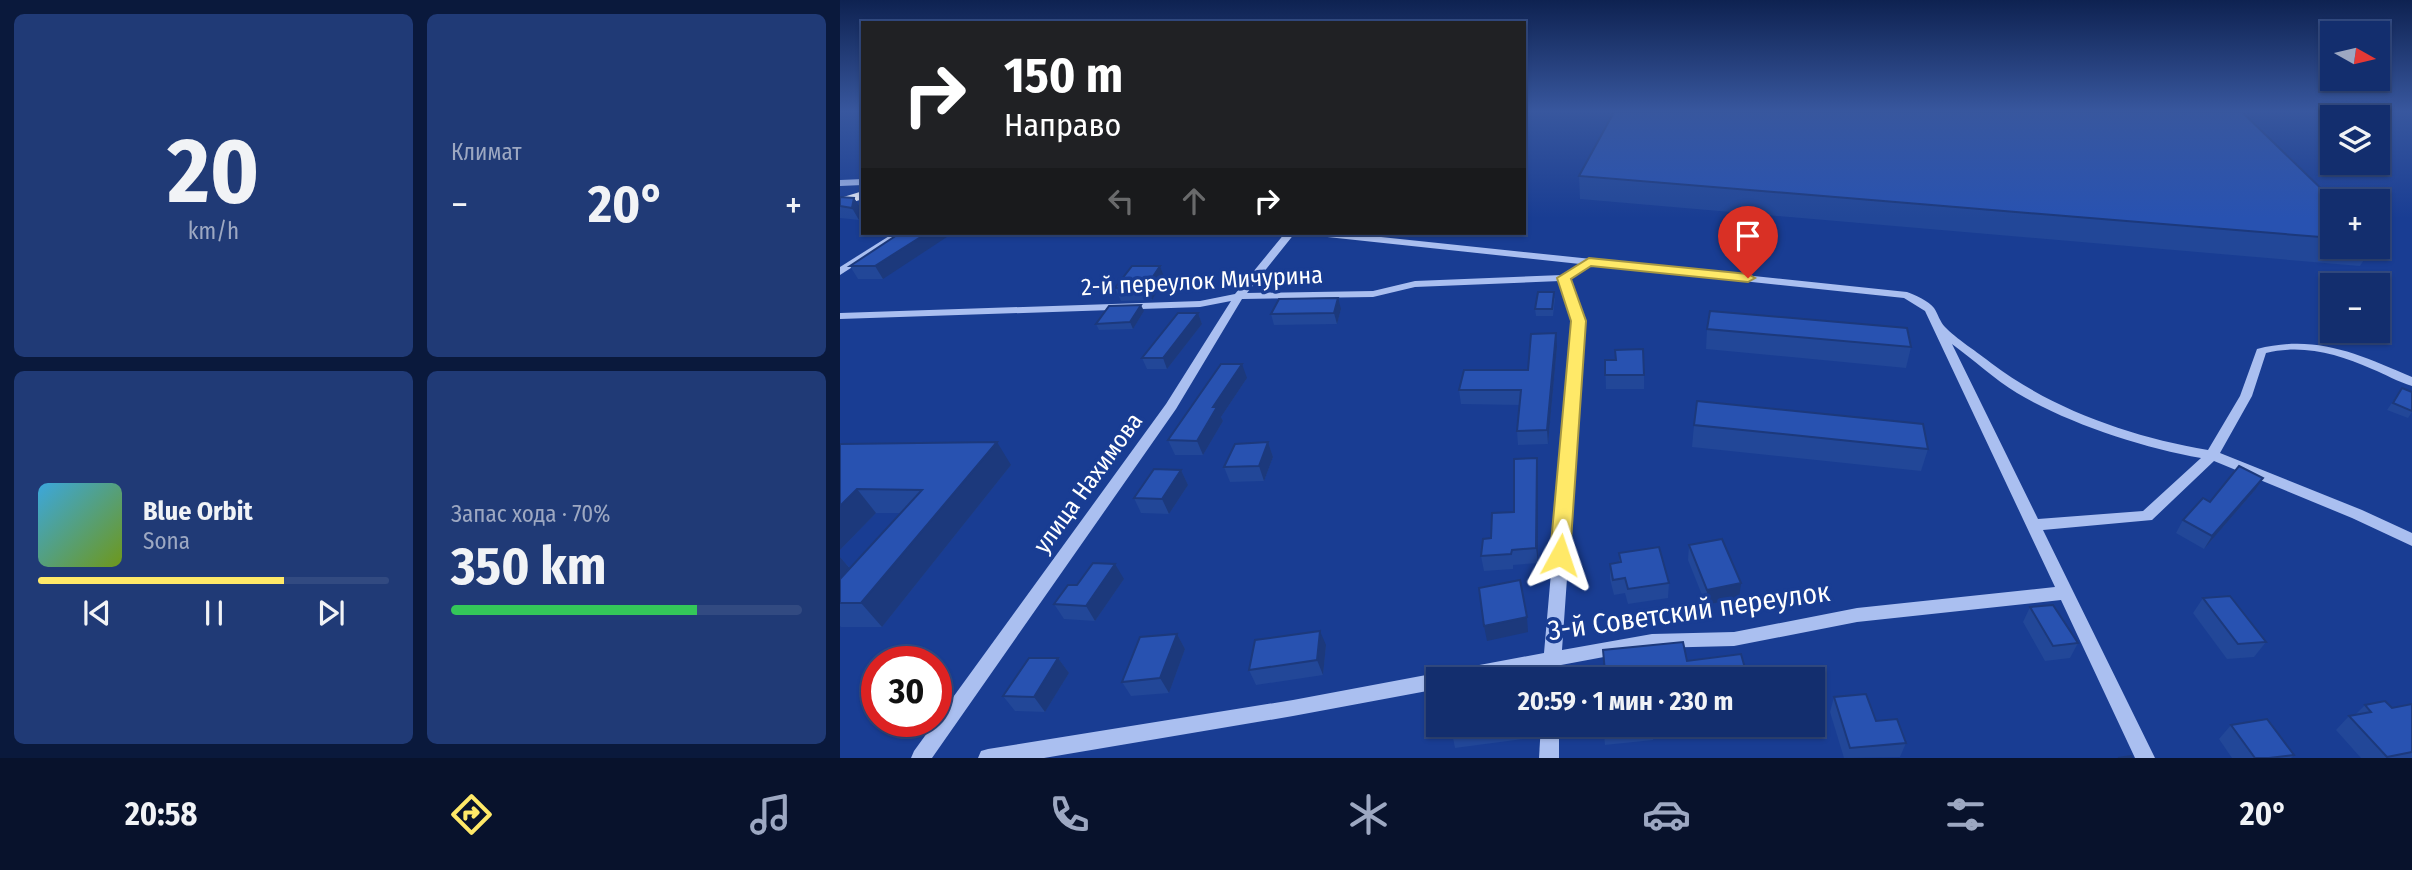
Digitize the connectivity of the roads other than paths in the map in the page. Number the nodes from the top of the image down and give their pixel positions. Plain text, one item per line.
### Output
1 (861, 182) edge
2 (840, 183) edge
3 (861, 196) edge
4 (840, 202) edge
5 (897, 235) edge
6 (1288, 235) edge
7 (1337, 235) edge
8 (1589, 262) junction
9 (840, 272) edge
10 (1564, 278) junction
11 (1239, 296) junction
12 (840, 316) edge
13 (1939, 328) junction
14 (2412, 382) edge
15 (2212, 455) junction
16 (2035, 525) junction
17 (2412, 540) edge
18 (2065, 593) junction
19 (1552, 659) junction
20 (1510, 667) edge
21 (1552, 667) edge
22 (1426, 683) edge
23 (1550, 737) edge
24 (921, 758) edge
25 (988, 758) edge
26 (1549, 758) edge
27 (2145, 758) edge

1 - 2 street
3 - 4 main road
5 - 9 street
6 - 11 street, улица Нахимова
7 - 8 street
8 - 10 street
8 - 13 street
10 - 11 street, 2-й переулок Мичурина
10 - 19 street
11 - 12 street, 2-й переулок Мичурина
11 - 24 street, улица Нахимова
13 - 15 street
13 - 16 street
14 - 15 street
15 - 16 street
15 - 17 street
16 - 18 street
18 - 19 street, 3-й Советский переулок
18 - 27 street
19 - 20 street, 3-й Советский переулок
19 - 21 street
22 - 25 street
23 - 26 street

